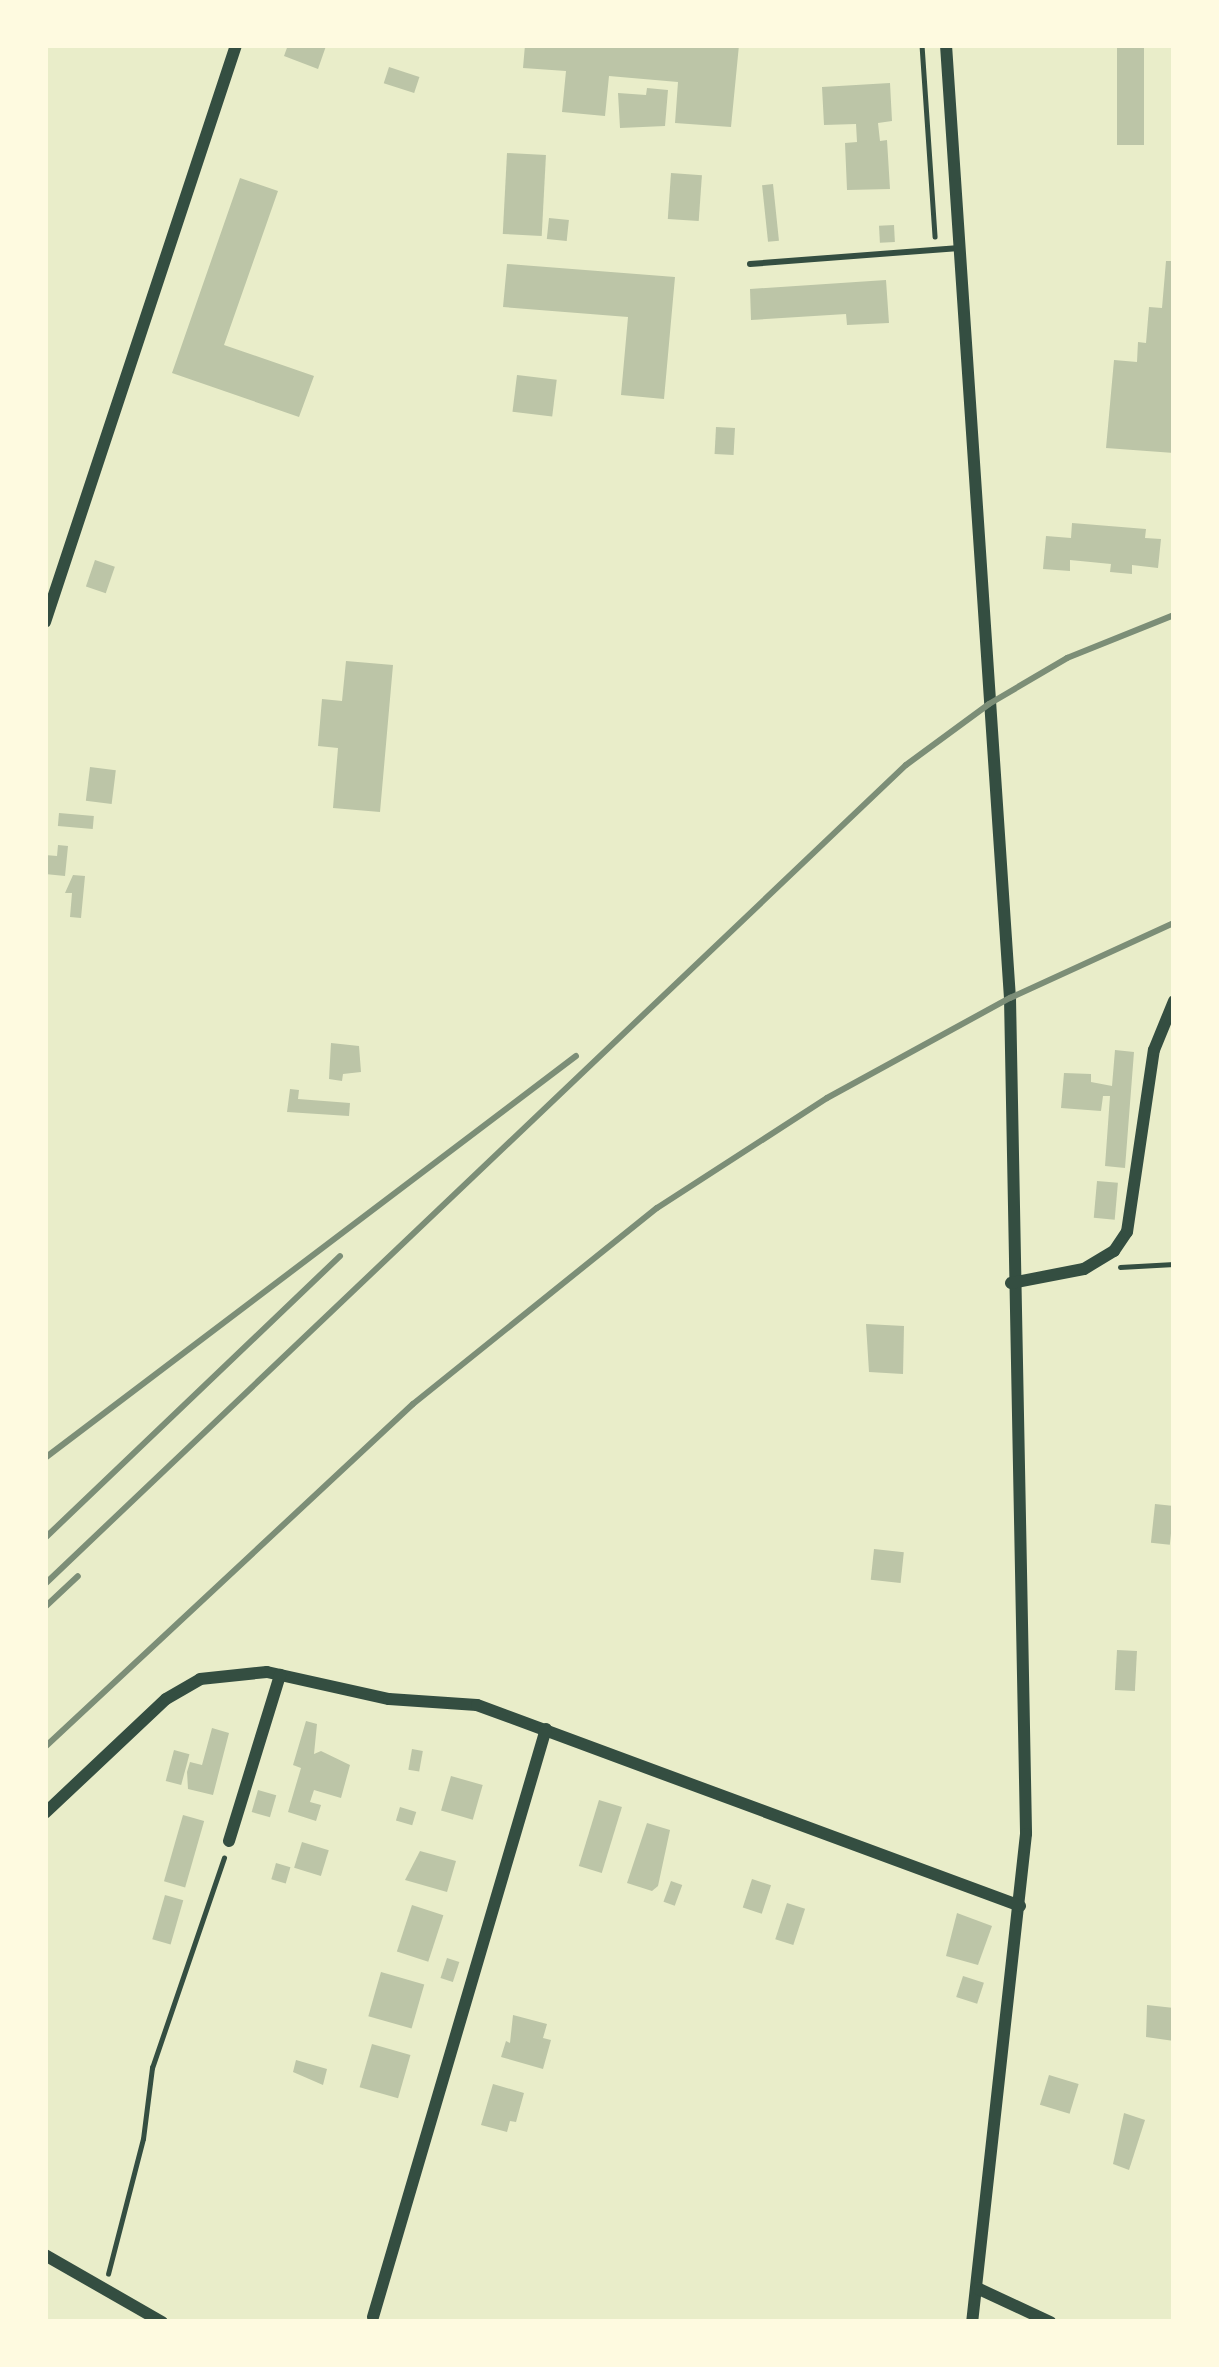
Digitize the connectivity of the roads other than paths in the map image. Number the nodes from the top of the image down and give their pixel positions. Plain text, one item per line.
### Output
1 (236, 45) edge
2 (946, 45) edge
3 (959, 248) junction
4 (750, 264) dead end
5 (45, 622) edge
6 (1174, 1001) edge
7 (1011, 1283) junction
8 (280, 1675) junction
9 (546, 1729) junction
10 (45, 1813) edge
11 (229, 1841) road end
12 (1020, 1906) junction
13 (45, 2255) edge
14 (976, 2288) junction
15 (373, 2317) dead end
16 (162, 2322) edge
17 (972, 2322) edge
18 (1051, 2322) edge

1 - 5 street
2 - 3 street
3 - 4 lane
3 - 7 street
6 - 7 street
7 - 12 street
8 - 9 street
8 - 10 street
8 - 11 street
9 - 12 street
9 - 15 street
12 - 14 street
13 - 16 street
14 - 17 street
14 - 18 street

